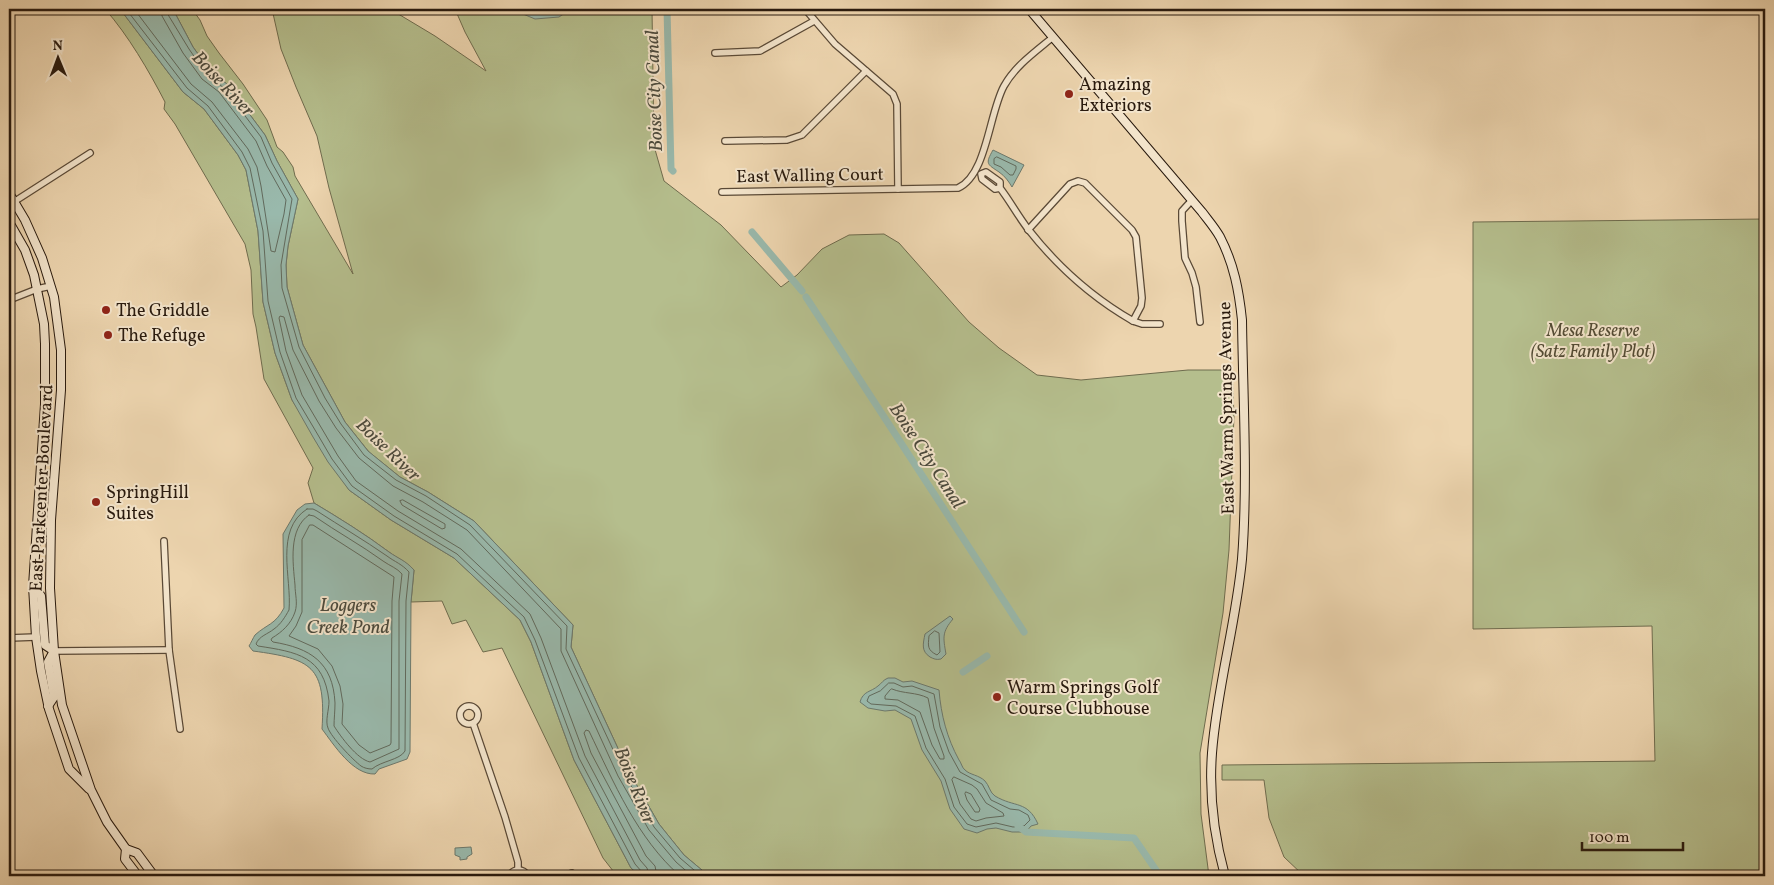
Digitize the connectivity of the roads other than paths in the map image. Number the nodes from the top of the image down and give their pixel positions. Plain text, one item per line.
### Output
1 (805, 9) edge
2 (1029, 9) edge
3 (814, 20) junction
4 (1053, 37) junction
5 (715, 53) dead end
6 (866, 71) junction
7 (725, 140) dead end
8 (90, 153) dead end
9 (978, 173) junction
10 (898, 189) junction
11 (722, 192) dead end
12 (9, 193) edge
13 (1192, 200) junction
14 (12, 204) edge
15 (9, 222) edge
16 (1028, 230) junction
17 (51, 286) junction
18 (37, 289) junction
19 (9, 300) edge
20 (1133, 321) junction
21 (1200, 322) dead end
22 (1160, 324) dead end
23 (164, 541) dead end
24 (33, 586) junction
25 (36, 637) junction
26 (9, 638) edge
27 (169, 650) junction
28 (54, 651) junction
29 (48, 706) junction
30 (473, 723) dead end
31 (180, 729) dead end
32 (91, 790) junction
33 (126, 849) junction
34 (518, 870) junction
35 (138, 876) edge
36 (154, 876) edge
37 (508, 876) edge
38 (528, 876) edge
39 (565, 876) edge
40 (574, 876) edge
41 (1225, 876) edge

1 - 3 street
2 - 4 main road, East Warm Springs Avenue
3 - 5 street
3 - 6 street
4 - 9 street
4 - 13 main road, East Warm Springs Avenue
6 - 7 street
6 - 10 street
8 - 14 street
9 - 10 street, East Walling Court
9 - 16 street
10 - 11 street, East Walling Court
12 - 14 main road, East Parkcenter Boulevard
13 - 21 street
13 - 41 main road, East Warm Springs Avenue
14 - 17 main road, East Parkcenter Boulevard
15 - 18 main road, East Parkcenter Boulevard
16 - 20 street
16 - 20 street
17 - 18 street
17 - 28 main road, East Parkcenter Boulevard
18 - 19 street
18 - 24 main road, East Parkcenter Boulevard
20 - 22 street
23 - 27 street
24 - 25 main road, East Parkcenter Boulevard
24 - 28 main road
25 - 26 street
25 - 29 main road, East Parkcenter Boulevard
27 - 28 street
27 - 31 street
28 - 29 main road
28 - 32 main road, East Parkcenter Boulevard
29 - 32 main road, East Parkcenter Boulevard
30 - 34 street
32 - 33 main road, East Parkcenter Boulevard
33 - 35 main road, East Parkcenter Boulevard
33 - 36 main road, East Parkcenter Boulevard
34 - 37 street
34 - 38 street
39 - 40 street

